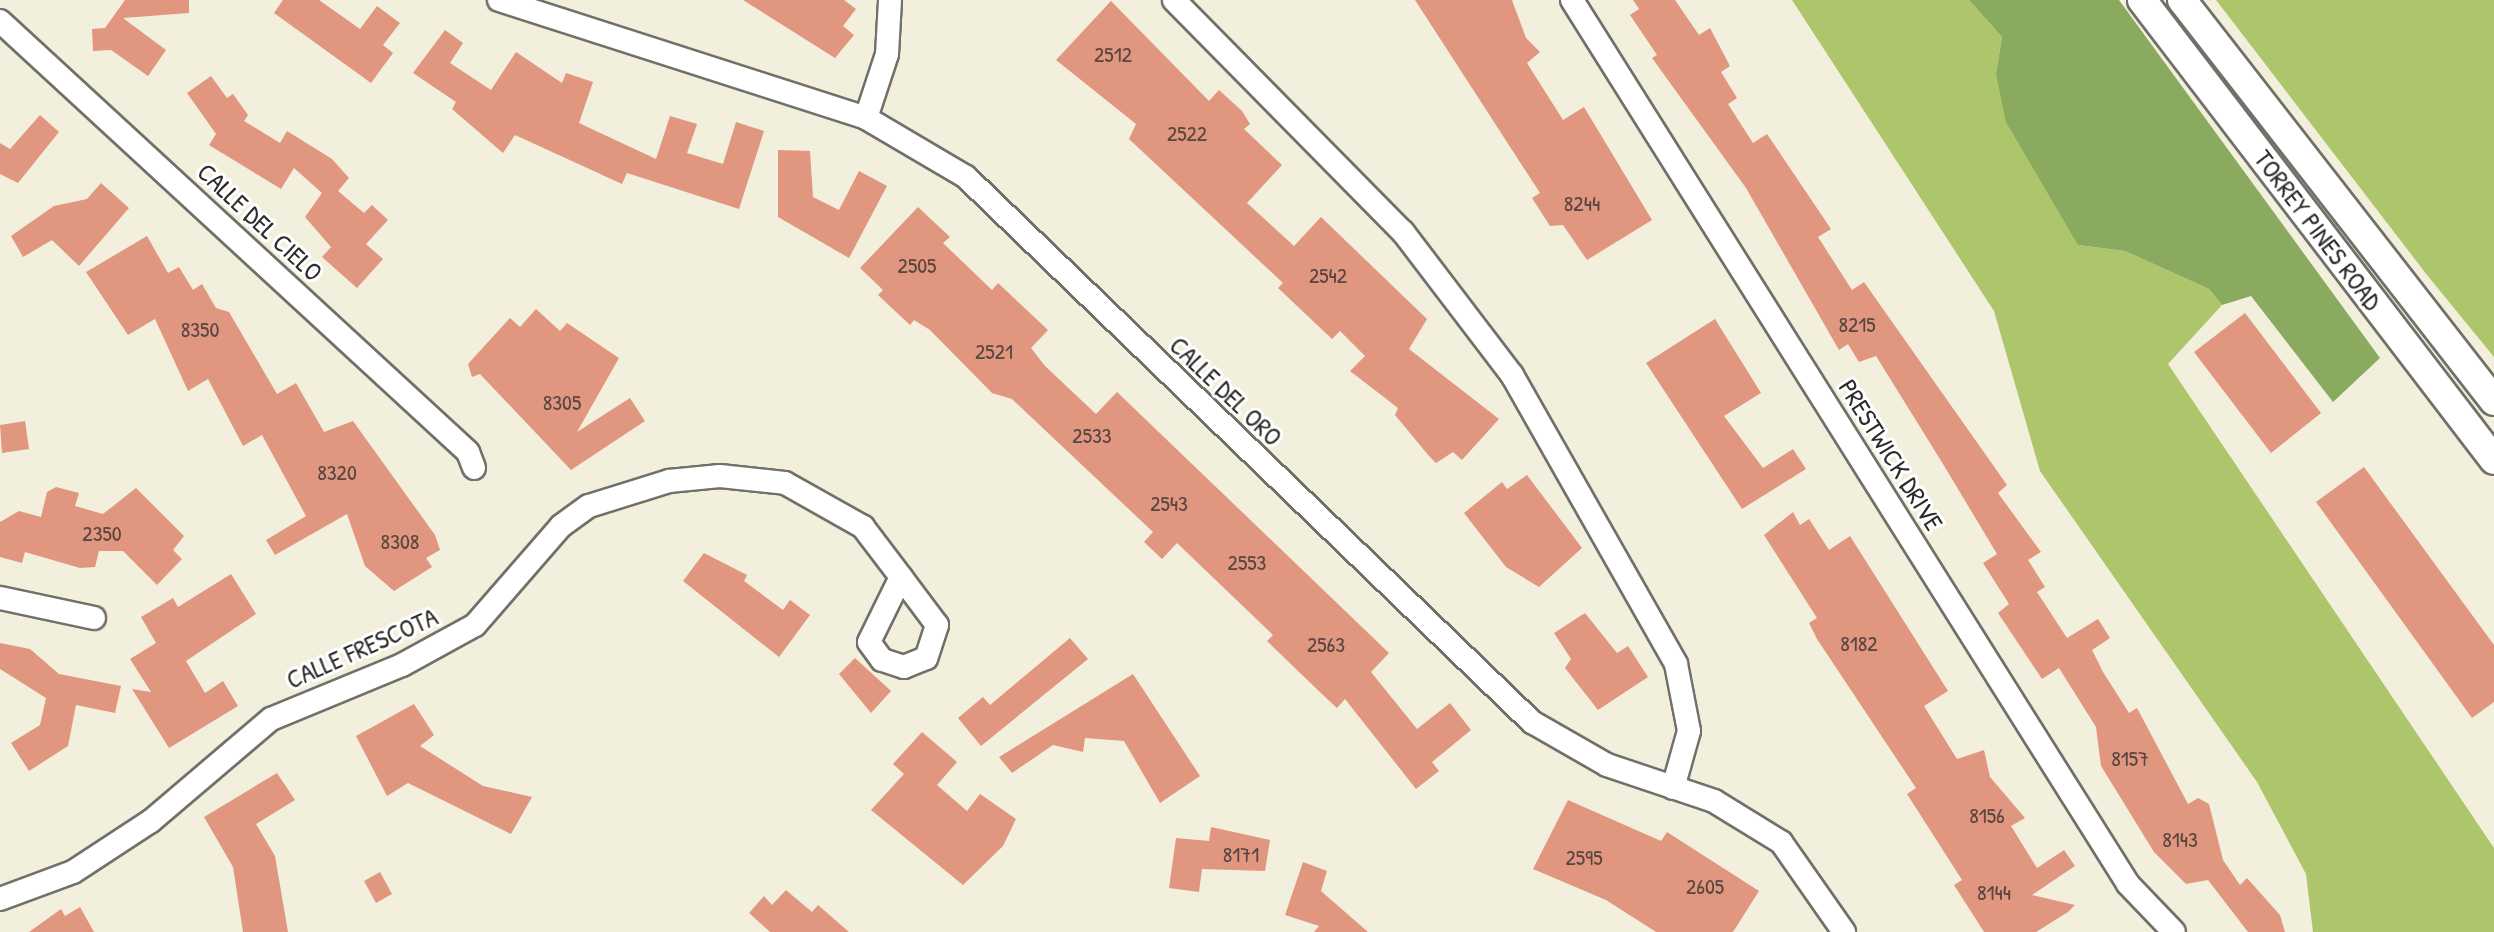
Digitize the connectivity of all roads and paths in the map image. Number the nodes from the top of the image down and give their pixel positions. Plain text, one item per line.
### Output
1 (499, 0) edge
2 (890, 0) edge
3 (1174, 0) edge
4 (1572, 0) edge
5 (2142, 0) edge
6 (2182, 0) edge
7 (0, 21) edge
8 (866, 118) junction
9 (2494, 401) edge
10 (2494, 460) edge
11 (474, 468) dead end
12 (901, 577) dead end
13 (0, 598) edge
14 (94, 618) dead end
15 (1673, 788) junction
16 (0, 899) edge
17 (1844, 932) edge
18 (2174, 932) edge

1 - 8 street, CALLE DEL ORO
2 - 8 street
3 - 15 street
4 - 18 street, PRESTWICK DRIVE
5 - 10 main road, TORREY PINES ROAD
6 - 9 main road, TORREY PINES ROAD
7 - 11 street, CALLE DEL CIELO
8 - 15 street, CALLE DEL ORO
12 - 16 street, CALLE FRESCOTA
13 - 14 street
15 - 17 street, CALLE DEL ORO

